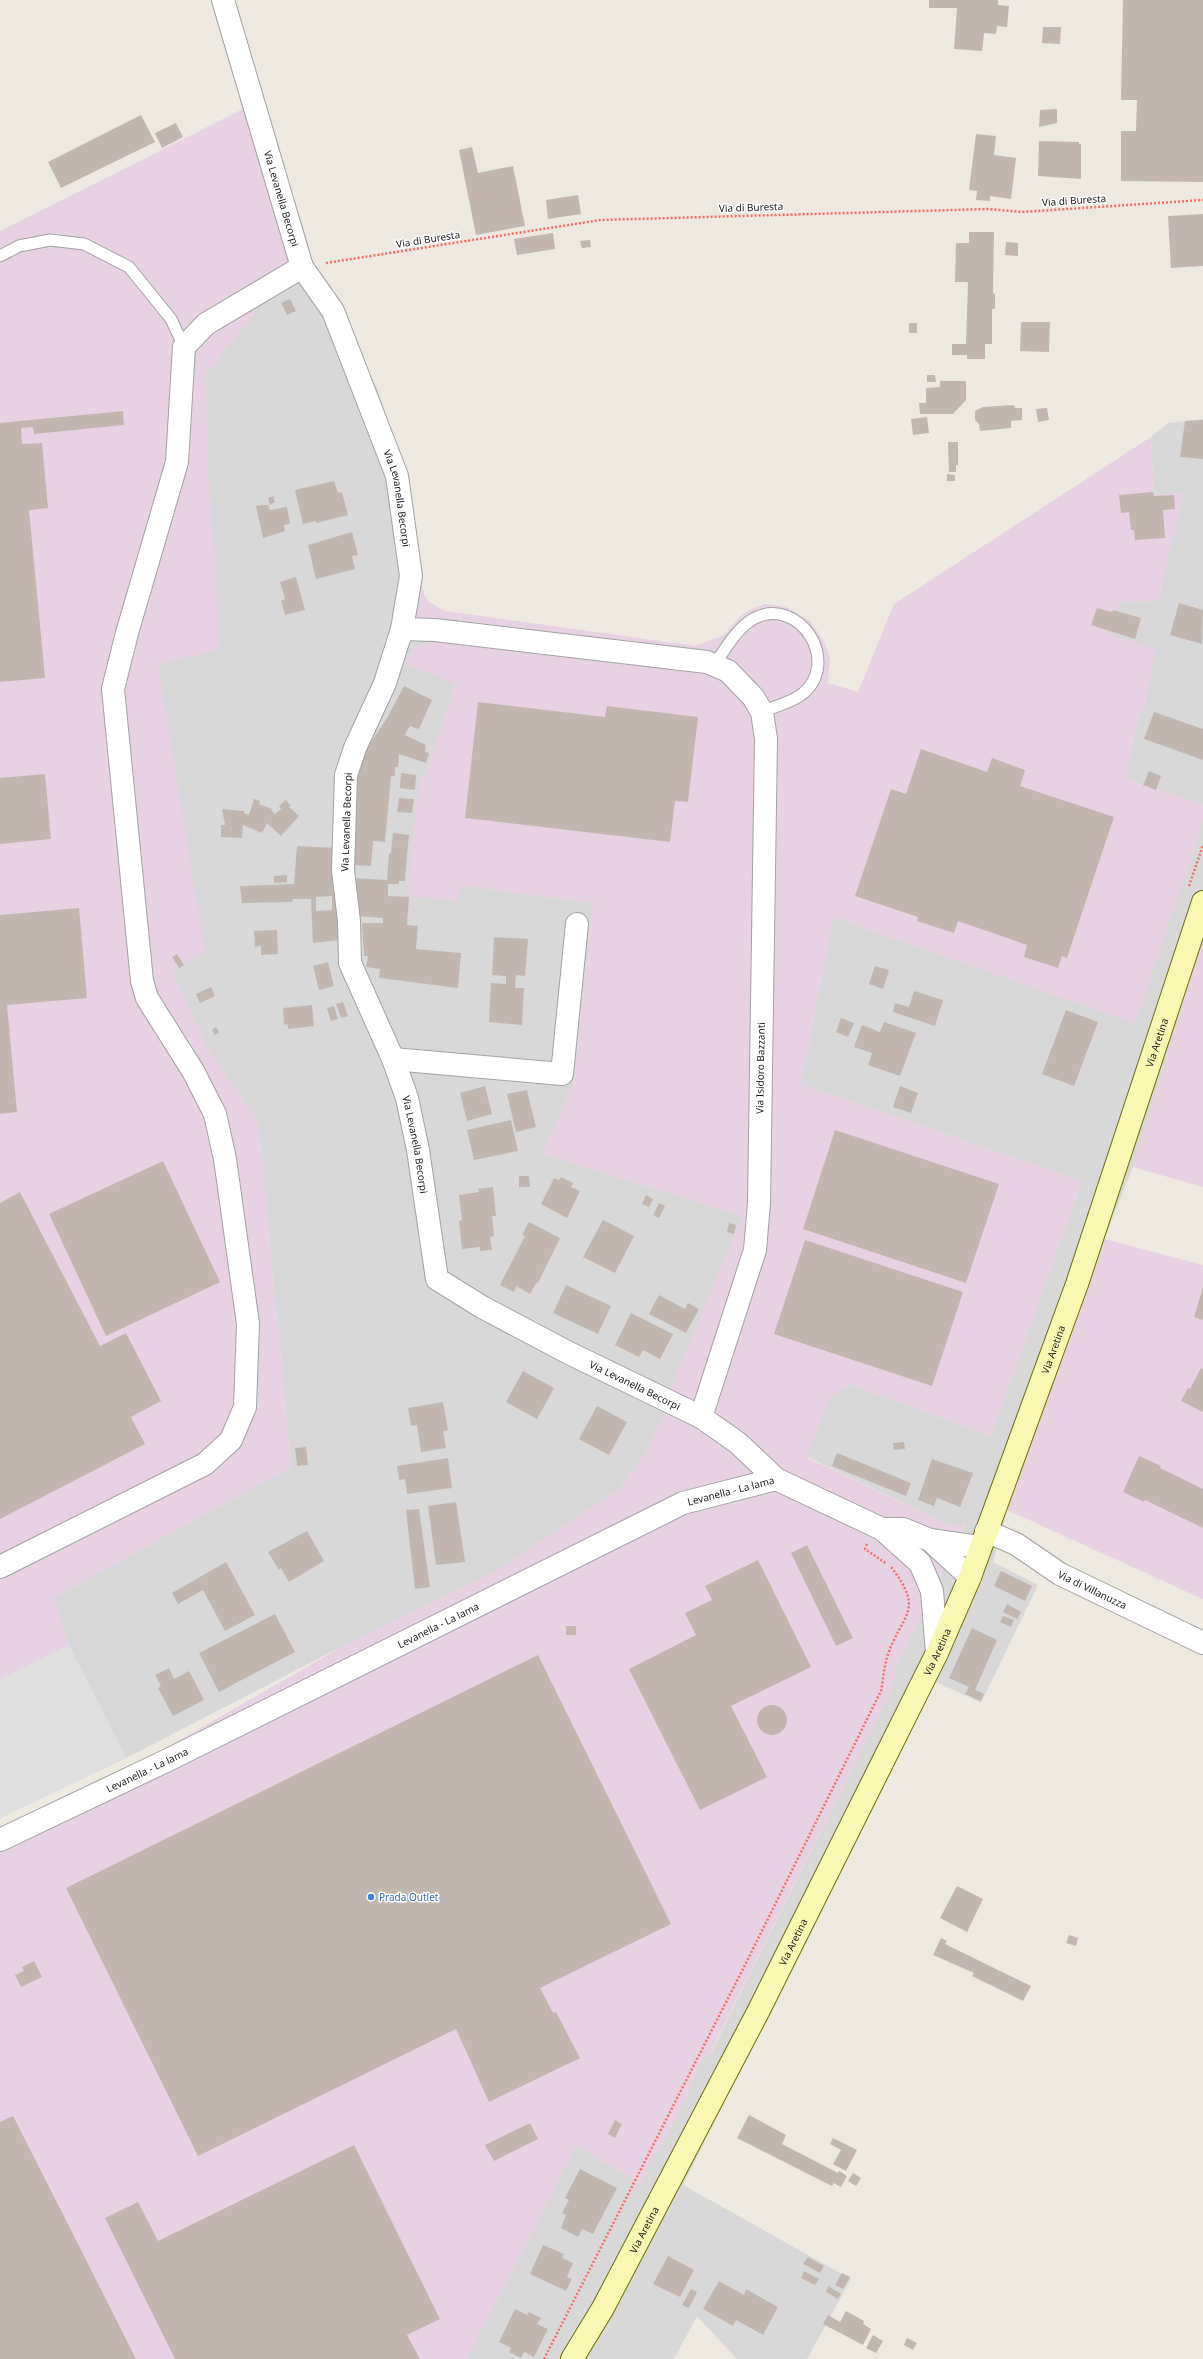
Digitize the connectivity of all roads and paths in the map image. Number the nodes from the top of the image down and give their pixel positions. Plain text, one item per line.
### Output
1 (223, 0) edge
2 (1203, 200) edge
3 (0, 256) edge
4 (302, 267) junction
5 (184, 347) junction
6 (402, 629) junction
7 (714, 665) junction
8 (762, 712) junction
9 (1203, 845) edge
10 (1196, 896) edge
11 (577, 924) dead end
12 (394, 1060) junction
13 (701, 1417) junction
14 (776, 1479) junction
15 (879, 1527) junction
16 (983, 1539) junction
17 (930, 1540) junction
18 (920, 1563) junction
19 (0, 1567) edge
20 (970, 1577) junction
21 (1203, 1643) edge
22 (937, 1652) junction
23 (0, 1840) edge
24 (544, 2359) edge
25 (572, 2359) edge

1 - 4 street, Via Levanella Becorpi
2 - 4 path, Via di Buresta
3 - 5 lane
4 - 5 street
4 - 6 street, Via Levanella Becorpi
5 - 19 street
6 - 7 street
6 - 12 street, Via Levanella Becorpi
7 - 8 street
7 - 8 lane
8 - 13 street, Via Isidoro Bazzanti
9 - 10 path
10 - 16 street, Via Aretina
11 - 12 street
12 - 13 street, Via Levanella Becorpi
13 - 14 street, Via Levanella Becorpi
14 - 15 street, Levanella - La lama
14 - 23 street, Levanella - La lama
15 - 17 street
15 - 18 street
15 - 24 path
16 - 17 street, Via di Villanuzza
16 - 20 street, Via Aretina
16 - 21 street, Via di Villanuzza
17 - 20 street
18 - 20 street
18 - 22 street
20 - 22 street, Via Aretina
22 - 25 street, Via Aretina

